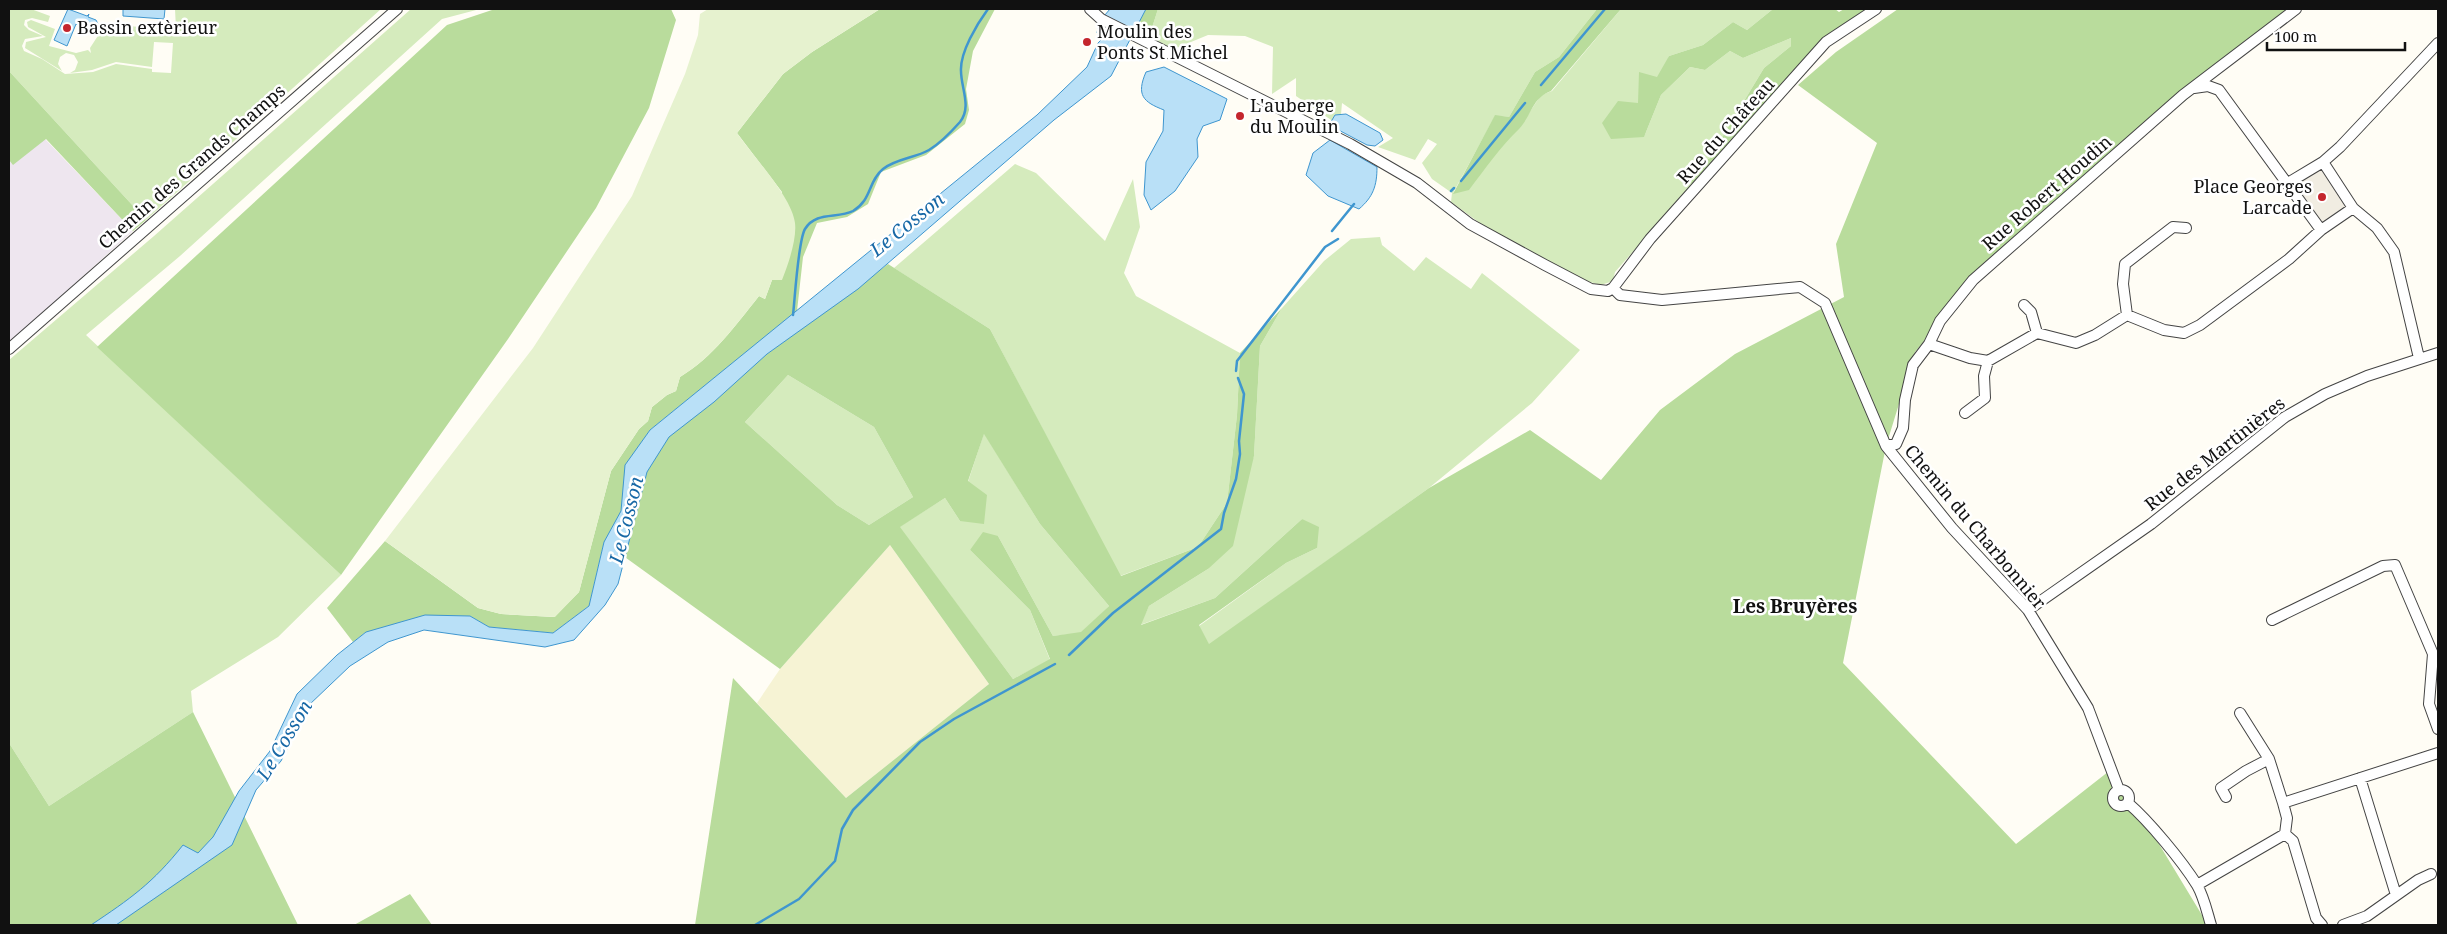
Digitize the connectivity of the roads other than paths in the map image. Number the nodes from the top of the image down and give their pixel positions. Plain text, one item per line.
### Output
1 (397, 9) edge
2 (1090, 9) edge
3 (1876, 9) edge
4 (2296, 9) edge
5 (2438, 43) edge
6 (2224, 64) junction
7 (2194, 88) junction
8 (2219, 90) junction
9 (2323, 162) junction
10 (2288, 183) junction
11 (2353, 208) junction
12 (2186, 228) dead end
13 (2321, 230) junction
14 (1614, 288) junction
15 (2024, 304) dead end
16 (2127, 315) junction
17 (2037, 333) junction
18 (1929, 344) junction
19 (9, 349) edge
20 (2438, 353) edge
21 (2419, 358) junction
22 (1988, 361) junction
23 (1965, 413) dead end
24 (1886, 446) junction
25 (2028, 610) junction
26 (2272, 620) dead end
27 (2240, 713) dead end
28 (2438, 729) edge
29 (2438, 753) edge
30 (2269, 759) junction
31 (2360, 778) junction
32 (2226, 797) dead end
33 (2283, 803) junction
34 (2285, 834) junction
35 (2431, 874) dead end
36 (2197, 885) junction
37 (2396, 895) junction
38 (2211, 925) edge
39 (2322, 925) edge
40 (2343, 925) edge

1 - 19 street, Chemin des Grands Champs
2 - 14 street
3 - 14 street, Rue du Château
4 - 6 street, Rue Robert Houdin
5 - 9 street
6 - 7 street, Rue Robert Houdin
6 - 8 street
7 - 8 street
7 - 18 street, Rue Robert Houdin
8 - 10 street
9 - 10 street
9 - 11 street
10 - 13 street
11 - 13 street
11 - 21 street
12 - 16 street
13 - 16 street
14 - 24 street, Chemin du Charbonnier
15 - 17 street
16 - 17 street
17 - 22 street
18 - 22 street
18 - 24 street, Rue Robert Houdin
20 - 21 street, Rue des Martinières
21 - 25 street, Rue des Martinières
22 - 23 street
24 - 25 street, Chemin du Charbonnier
25 - 36 street, Chemin du Charbonnier
26 - 28 street
27 - 30 street
29 - 31 street
30 - 32 street
30 - 33 street
31 - 33 street
31 - 37 street
33 - 34 street
34 - 36 street
34 - 39 street
35 - 37 street
36 - 38 street
37 - 40 street

